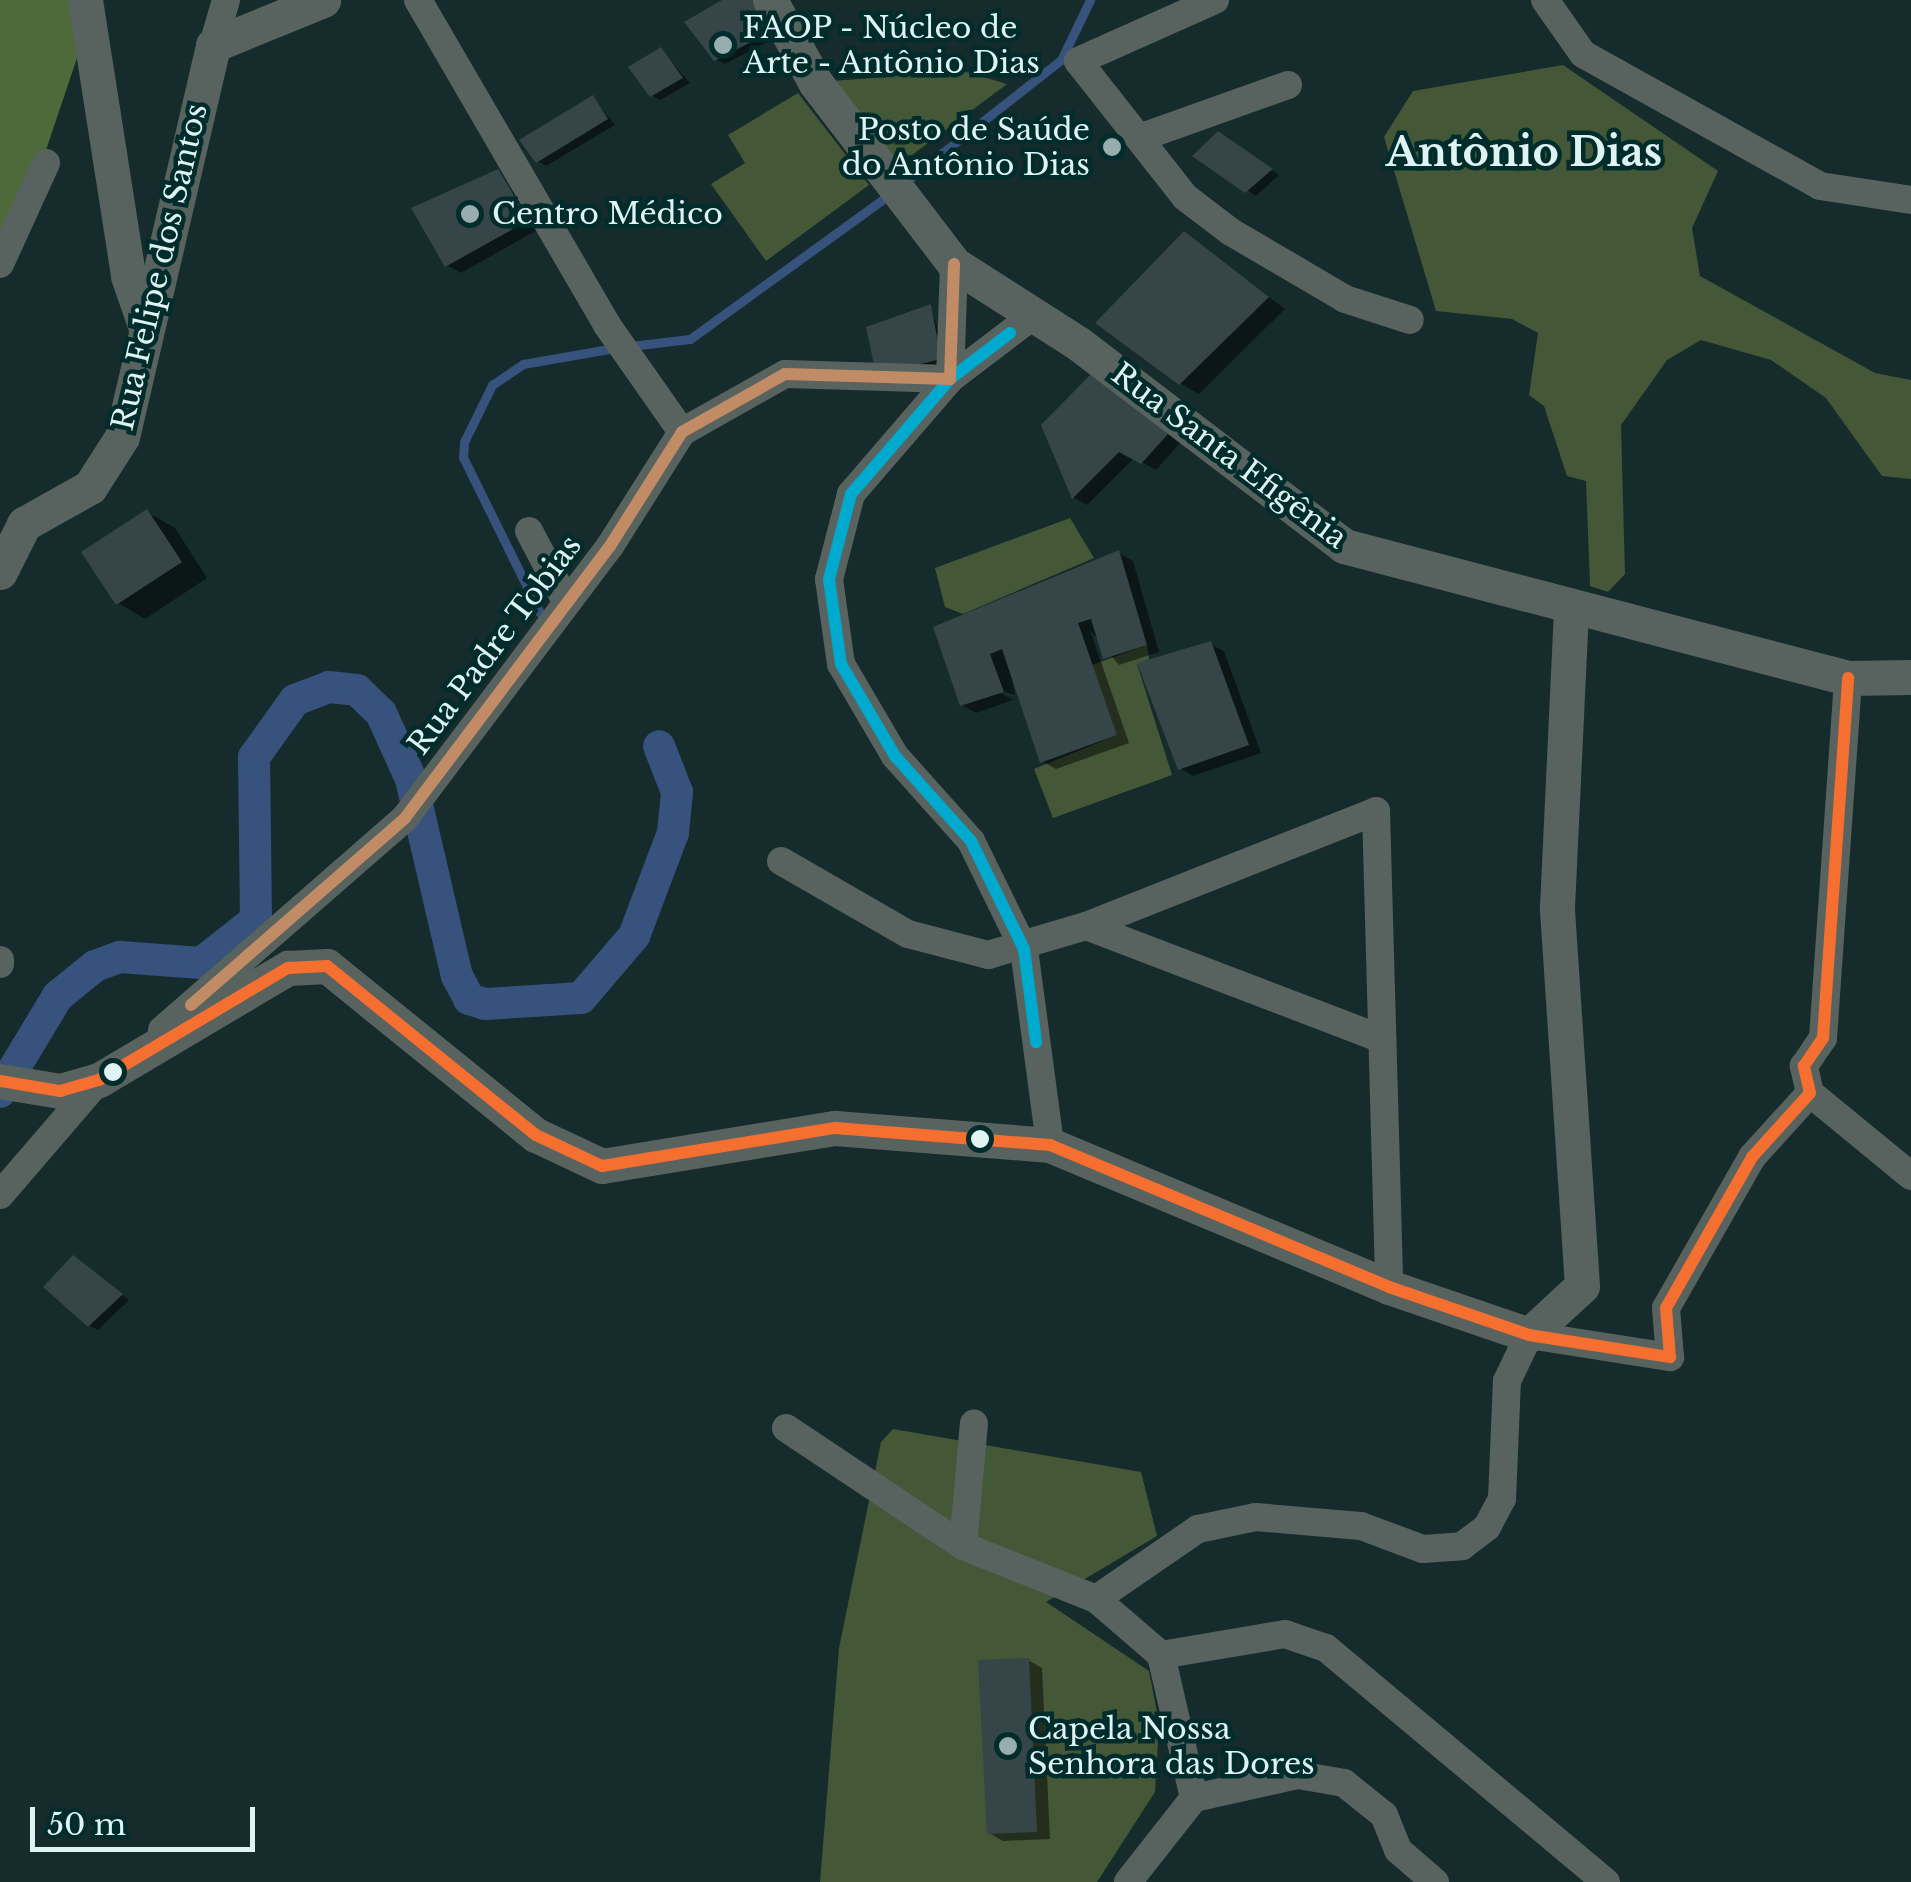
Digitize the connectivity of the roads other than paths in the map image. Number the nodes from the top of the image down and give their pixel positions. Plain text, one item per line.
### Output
1 (85, 0) edge
2 (226, 0) edge
3 (323, 0) edge
4 (418, 0) edge
5 (770, 0) edge
6 (794, 0) edge
7 (1215, 0) edge
8 (1545, 0) edge
9 (796, 39) junction
10 (213, 45) junction
11 (1288, 85) dead end
12 (1142, 137) junction
13 (46, 164) dead end
14 (1911, 200) edge
15 (0, 264) edge
16 (954, 264) junction
17 (1034, 315) junction
18 (1410, 320) dead end
19 (147, 332) junction
20 (950, 379) junction
21 (682, 432) junction
22 (12, 529) edge
23 (529, 531) dead end
24 (0, 572) edge
25 (567, 603) junction
26 (1571, 611) junction
27 (1909, 672) edge
28 (1848, 678) junction
29 (781, 860) dead end
30 (1086, 926) junction
31 (1024, 949) junction
32 (1382, 1040) junction
33 (111, 1072) junction
34 (10, 1082) edge
35 (1810, 1093) junction
36 (1050, 1146) junction
37 (1911, 1176) edge
38 (0, 1195) edge
39 (1389, 1288) junction
40 (1530, 1335) junction
41 (974, 1422) dead end
42 (786, 1428) dead end
43 (963, 1546) junction
44 (1096, 1599) junction
45 (1161, 1655) junction
46 (1194, 1798) junction
47 (1128, 1882) edge
48 (1435, 1882) edge
49 (1606, 1882) edge

1 - 19 street
2 - 10 street, Rua Felipe dos Santos
3 - 10 street
4 - 21 street
5 - 9 street
6 - 9 street
7 - 12 street
8 - 14 street
9 - 16 street, Rua Santa Efigênia
10 - 19 street, Rua Felipe dos Santos
11 - 12 street
12 - 18 street
13 - 15 street
16 - 17 street, Rua Santa Efigênia
16 - 20 street
17 - 20 street
17 - 26 street, Rua Santa Efigênia
19 - 22 street, Rua Felipe dos Santos
20 - 21 street, Rua Padre Tobias
20 - 31 street
21 - 25 street, Rua Padre Tobias
22 - 24 street
23 - 25 street
25 - 33 street, Rua Padre Tobias
26 - 28 street, Rua Santa Efigênia
26 - 40 street
27 - 28 street, Rua Santa Efigênia
28 - 35 street
29 - 31 street
30 - 31 street
30 - 32 street
30 - 32 street
31 - 36 street
32 - 39 street
33 - 34 street
33 - 36 street
33 - 38 street, Rua Padre Tobias
35 - 37 street
35 - 40 street
36 - 39 street
39 - 40 street
40 - 44 street
41 - 43 street
42 - 43 street
43 - 44 street
44 - 45 street
45 - 46 street
45 - 49 street
46 - 47 street
46 - 48 street

